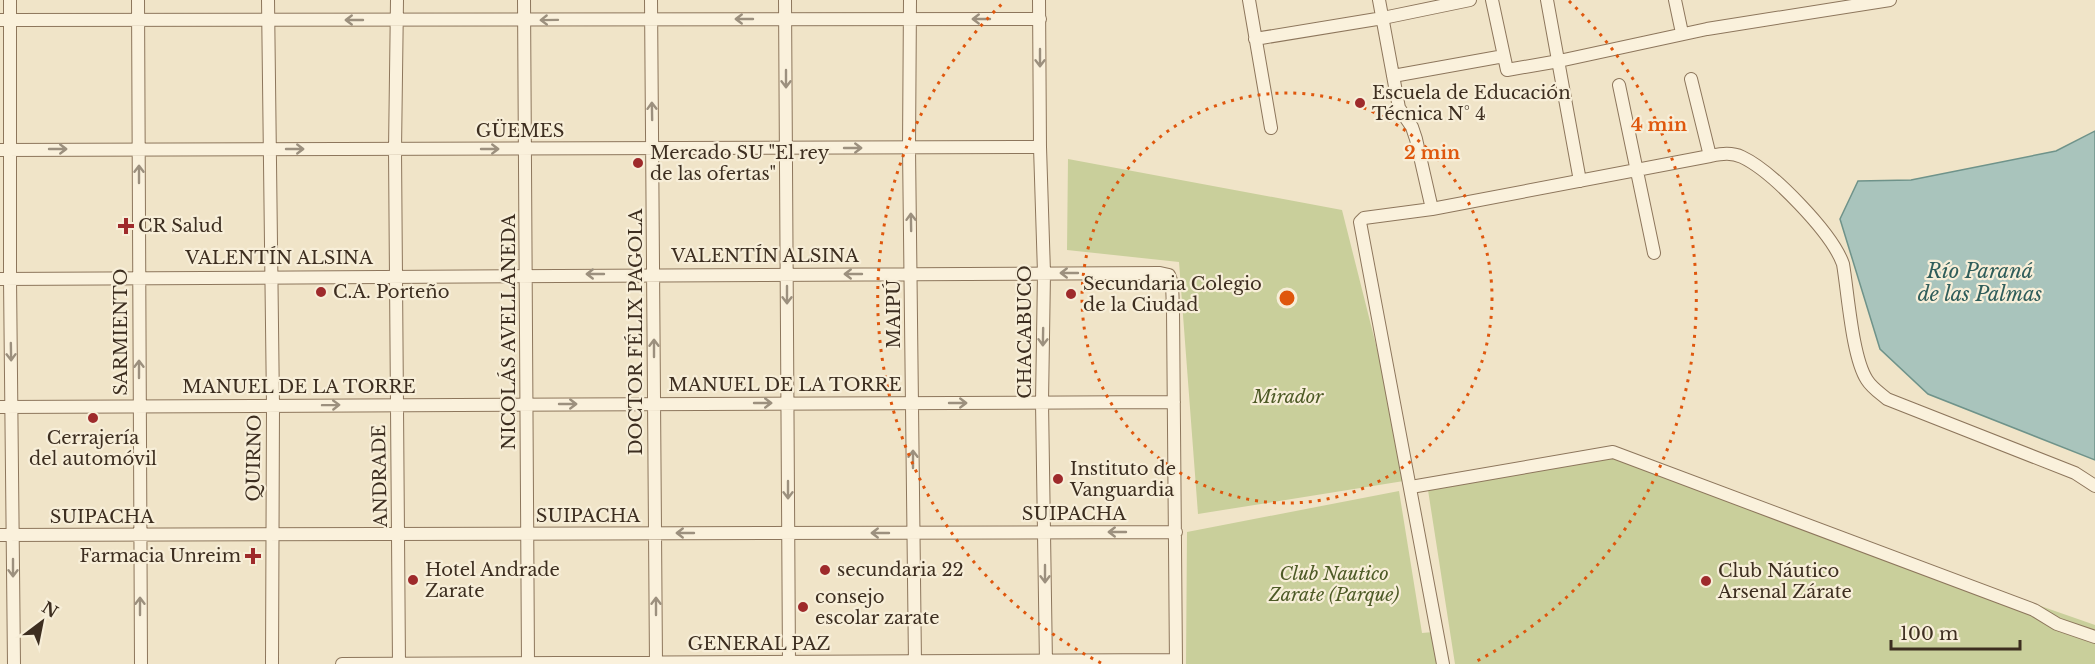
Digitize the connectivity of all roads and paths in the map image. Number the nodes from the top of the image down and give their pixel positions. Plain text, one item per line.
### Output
1 (10, 0) edge
2 (138, 0) edge
3 (268, 0) edge
4 (396, 0) edge
5 (524, 0) edge
6 (651, 0) edge
7 (785, 0) edge
8 (910, 0) edge
9 (1039, 0) edge
10 (1249, 0) edge
11 (1379, 0) edge
12 (1470, 0) edge
13 (1492, 0) edge
14 (1547, 0) edge
15 (1675, 0) edge
16 (1890, 0) edge
17 (138, 18) junction
18 (1383, 18) junction
19 (651, 19) junction
20 (909, 19) junction
21 (1040, 19) junction
22 (5, 20) edge
23 (396, 20) junction
24 (524, 20) junction
25 (786, 20) junction
26 (268, 21) junction
27 (1682, 33) junction
28 (1255, 39) junction
29 (1504, 56) junction
30 (1559, 61) junction
31 (1393, 76) junction
32 (1691, 79) dead end
33 (1619, 85) dead end
34 (1271, 128) dead end
35 (1040, 147) junction
36 (786, 148) junction
37 (909, 148) junction
38 (139, 149) junction
39 (271, 149) junction
40 (525, 149) junction
41 (652, 149) junction
42 (5, 150) edge
43 (395, 150) junction
44 (1710, 156) junction
45 (1638, 170) junction
46 (1580, 181) junction
47 (1432, 209) junction
48 (1654, 253) dead end
49 (1044, 273) junction
50 (653, 274) junction
51 (787, 274) junction
52 (912, 274) junction
53 (526, 275) junction
54 (270, 276) junction
55 (397, 276) junction
56 (139, 277) junction
57 (5, 279) edge
58 (1042, 402) junction
59 (1174, 402) junction
60 (787, 403) junction
61 (912, 403) junction
62 (398, 404) junction
63 (527, 404) junction
64 (654, 404) junction
65 (139, 406) junction
66 (273, 406) junction
67 (6, 407) edge
68 (2095, 486) edge
69 (1411, 487) junction
70 (1045, 532) junction
71 (1176, 532) junction
72 (788, 533) junction
73 (913, 533) junction
74 (528, 534) junction
75 (655, 534) junction
76 (6, 535) edge
77 (140, 535) junction
78 (399, 535) junction
79 (271, 536) junction
80 (2095, 637) edge
81 (1176, 662) edge
82 (656, 663) edge
83 (789, 663) edge
84 (915, 663) edge
85 (1046, 663) edge
86 (14, 664) edge
87 (141, 664) edge
88 (272, 664) edge
89 (342, 664) edge
90 (399, 664) edge
91 (528, 664) edge
92 (1443, 664) edge

1 - 22 street
2 - 17 street, SARMIENTO
3 - 26 street, QUIRNO
4 - 23 street, ANDRADE
5 - 24 street, NICOLÁS AVELLANEDA
6 - 19 street, DOCTOR FÉLIX PAGOLA
7 - 25 street
8 - 20 street, MAIPÚ
9 - 21 street, CHACABUCO
10 - 28 street
11 - 18 street
12 - 18 street
13 - 29 street
14 - 30 street
15 - 27 street
16 - 27 street
17 - 22 street
17 - 26 street
17 - 38 street, SARMIENTO
18 - 28 street
18 - 31 street
19 -> 24 street
25 -> 19 street
41 -> 19 street, DOCTOR FÉLIX PAGOLA
21 -> 20 street
20 - 25 street
20 - 37 street, MAIPÚ
21 -> 35 street, CHACABUCO
22 - 42 street
23 - 24 street
23 -> 26 street
23 - 43 street, ANDRADE
24 - 40 street, NICOLÁS AVELLANEDA
25 -> 36 street
26 - 39 street, QUIRNO
27 - 30 street
28 - 34 street
29 - 30 street
29 - 31 street
30 - 46 street
31 - 47 street
32 - 44 street
33 - 45 street
35 - 37 street, GÜEMES
35 - 49 street, CHACABUCO
36 -> 37 street, GÜEMES
36 - 41 street, GÜEMES
36 - 51 street
52 -> 37 street, MAIPÚ
38 - 39 street, GÜEMES
42 -> 38 street, GÜEMES
56 -> 38 street, SARMIENTO
39 -> 43 street, GÜEMES
39 - 54 street, QUIRNO
40 - 41 street, GÜEMES
43 -> 40 street, GÜEMES
40 - 53 street, NICOLÁS AVELLANEDA
41 - 50 street, DOCTOR FÉLIX PAGOLA
42 - 57 street
43 - 55 street, ANDRADE
44 - 45 street
44 - 68 street
45 - 46 street
45 - 48 street
46 - 47 street
47 - 69 street
49 - 52 street, VALENTÍN ALSINA
49 -> 58 street, CHACABUCO
59 -> 49 street, VALENTÍN ALSINA
50 - 51 street, VALENTÍN ALSINA
50 -> 53 street, VALENTÍN ALSINA
64 -> 50 street, DOCTOR FÉLIX PAGOLA
52 -> 51 street, VALENTÍN ALSINA
51 -> 60 street
52 - 61 street, MAIPÚ
53 - 55 street, VALENTÍN ALSINA
53 - 63 street, NICOLÁS AVELLANEDA
54 - 55 street, VALENTÍN ALSINA
54 - 56 street, VALENTÍN ALSINA
54 - 66 street, QUIRNO
55 - 62 street, ANDRADE
56 - 57 street, VALENTÍN ALSINA
65 -> 56 street, SARMIENTO
57 -> 67 street
58 - 59 street, MANUEL DE LA TORRE
61 -> 58 street, MANUEL DE LA TORRE
58 - 70 street, CHACABUCO
59 - 71 street
60 - 61 street, MANUEL DE LA TORRE
64 -> 60 street, MANUEL DE LA TORRE
60 -> 72 street
73 -> 61 street, MAIPÚ
62 - 63 street, MANUEL DE LA TORRE
66 -> 62 street, MANUEL DE LA TORRE
62 - 78 street, ANDRADE
63 -> 64 street, MANUEL DE LA TORRE
63 - 74 street, NICOLÁS AVELLANEDA
64 - 75 street, DOCTOR FÉLIX PAGOLA
65 - 66 street, MANUEL DE LA TORRE
65 - 67 street, MANUEL DE LA TORRE
65 - 77 street, SARMIENTO
66 - 79 street, QUIRNO
67 - 76 street
69 - 80 street
69 - 92 street
71 -> 70 street, SUIPACHA
70 - 73 street, SUIPACHA
70 -> 85 street, CHACABUCO
71 - 81 street
73 -> 72 street, SUIPACHA
72 -> 75 street, SUIPACHA
72 - 83 street
73 - 84 street, MAIPÚ
74 - 75 street, SUIPACHA
74 - 78 street, SUIPACHA
74 - 91 street, NICOLÁS AVELLANEDA
82 -> 75 street, DOCTOR FÉLIX PAGOLA
76 - 77 street, SUIPACHA
76 -> 86 street
77 - 79 street, SUIPACHA
87 -> 77 street, SARMIENTO
78 - 79 street, SUIPACHA
78 - 90 street, ANDRADE
79 - 88 street, QUIRNO
81 - 85 street, GENERAL PAZ
82 - 83 street, GENERAL PAZ
82 - 91 street, GENERAL PAZ
83 - 84 street, GENERAL PAZ
84 - 85 street, GENERAL PAZ
89 - 90 street, GENERAL PAZ
90 - 91 street, GENERAL PAZ

